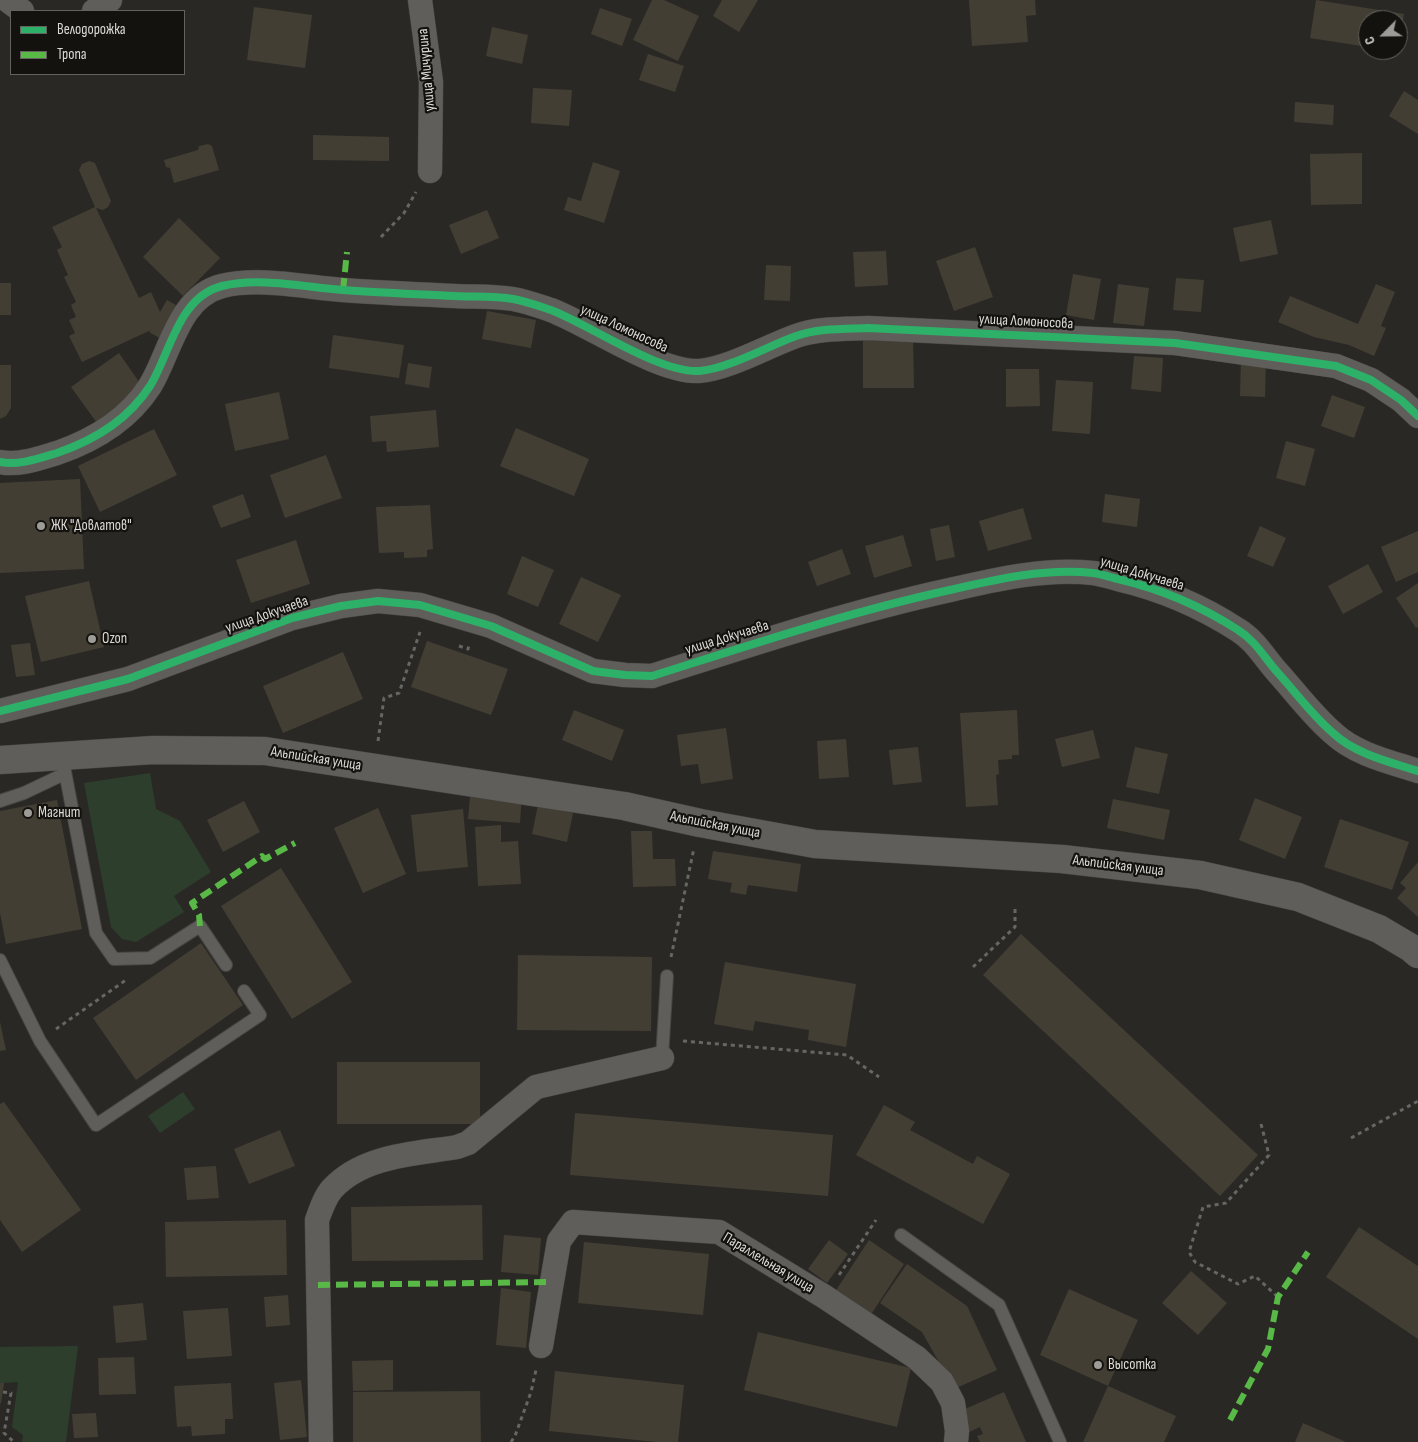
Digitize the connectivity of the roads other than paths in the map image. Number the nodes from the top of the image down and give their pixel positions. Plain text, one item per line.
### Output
1 (7, 0) edge
2 (110, 0) edge
3 (420, 0) edge
4 (21, 10) edge
5 (95, 10) edge
6 (430, 171) road end
7 (1418, 416) edge
8 (0, 462) edge
9 (0, 710) edge
10 (0, 760) edge
11 (63, 765) junction
12 (1418, 772) edge
13 (0, 801) edge
14 (1418, 954) edge
15 (0, 960) edge
16 (226, 965) dead end
17 (667, 976) road end
18 (244, 991) dead end
19 (662, 1049) joint
20 (902, 1236) dead end
21 (541, 1346) road end
22 (321, 1442) edge
23 (956, 1442) edge
24 (1060, 1442) edge

1 - 4 street
2 - 5 street
3 - 6 street, улица Мичурина
7 - 8 street, улица Ломоносова
9 - 12 street, улица Докучаева
10 - 11 street, Альпийская улица
11 - 13 lane
11 - 14 street, Альпийская улица
11 - 16 lane
15 - 18 lane
17 - 19 lane
19 - 22 street
20 - 24 lane
21 - 23 street, Параллельная улица

